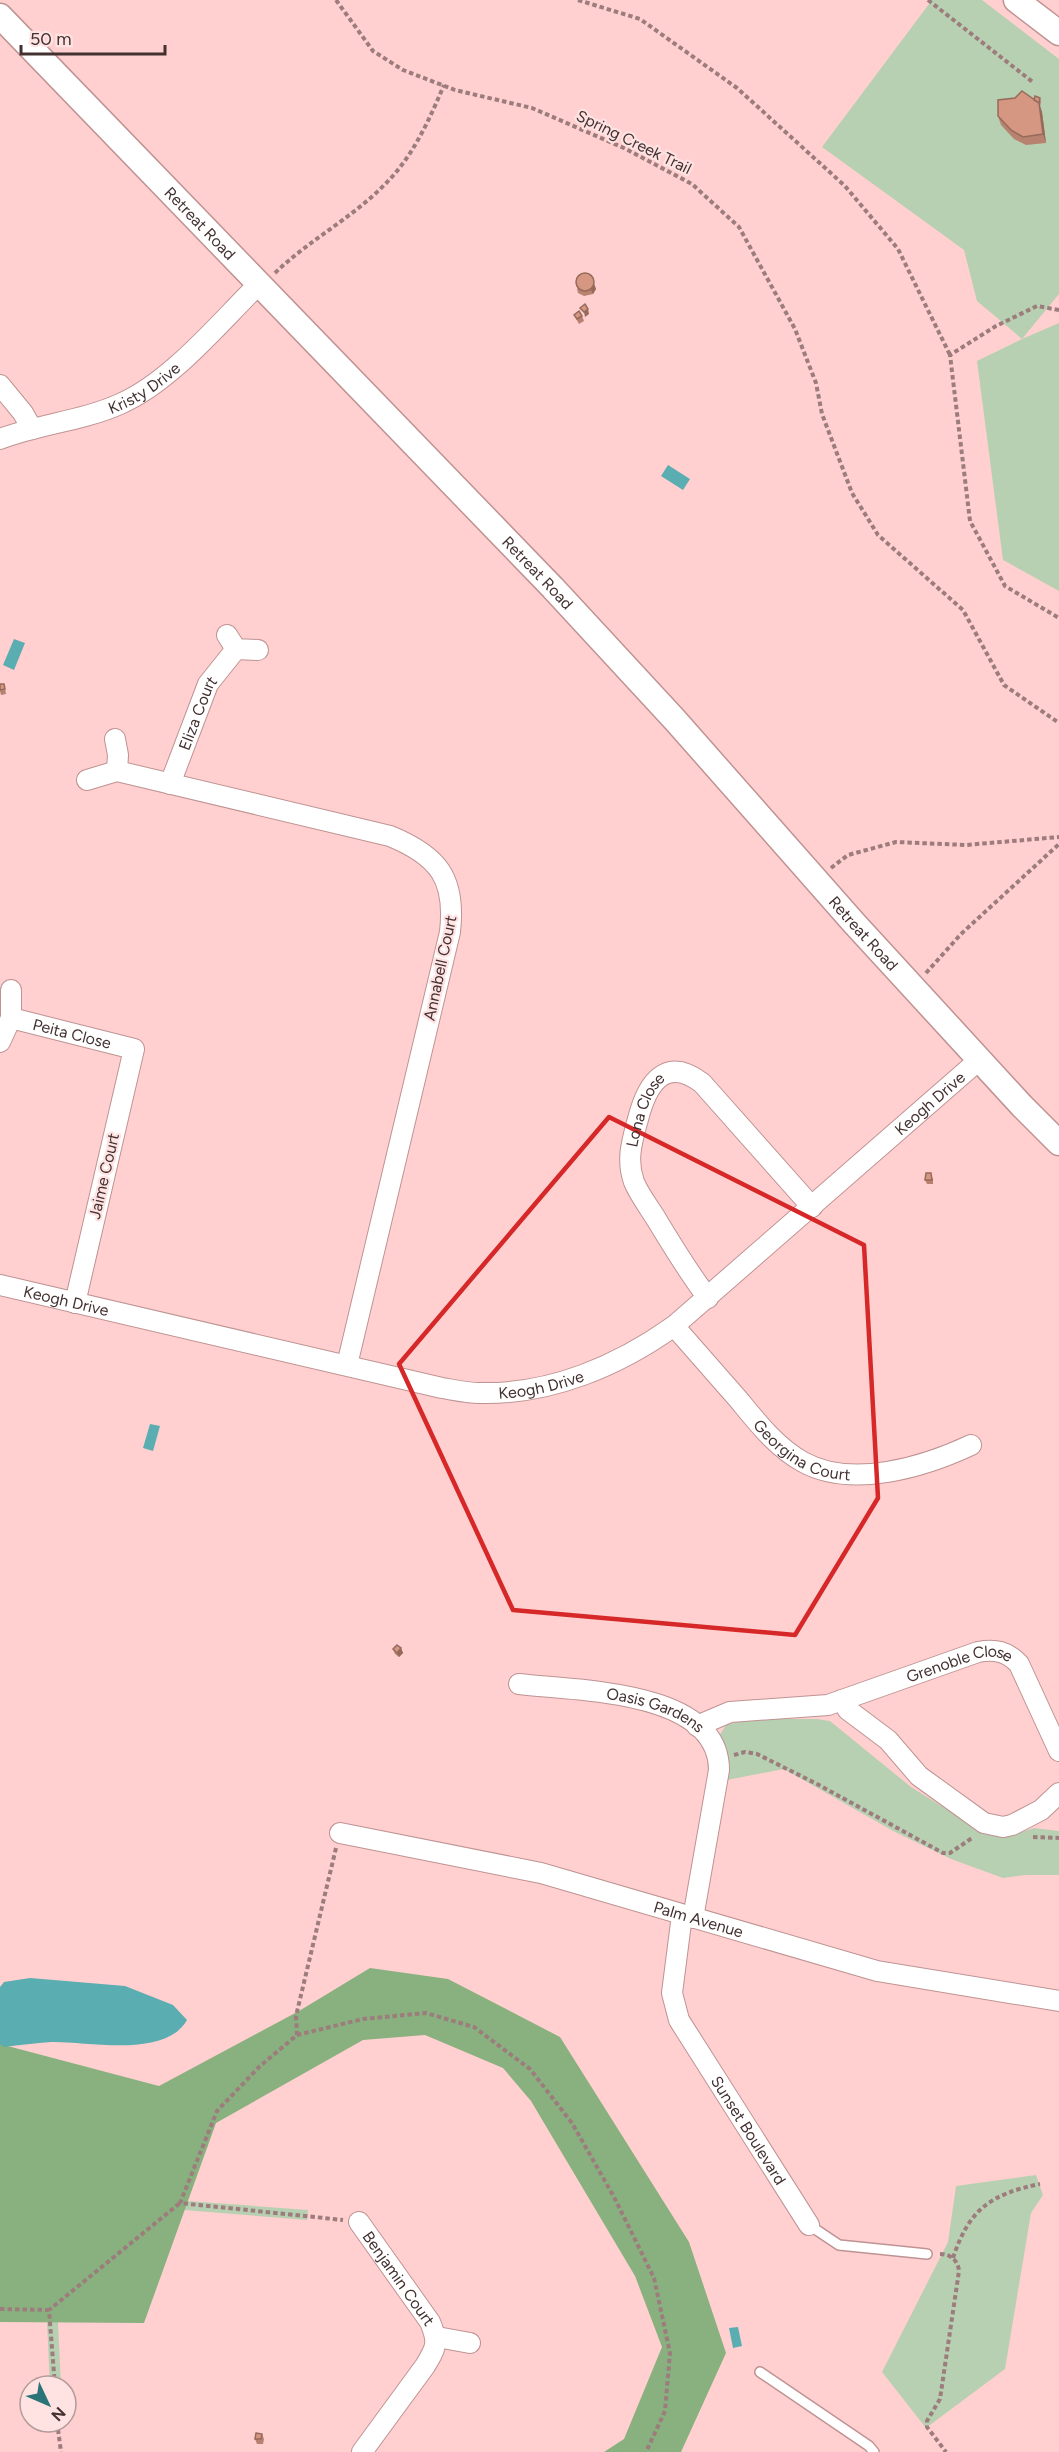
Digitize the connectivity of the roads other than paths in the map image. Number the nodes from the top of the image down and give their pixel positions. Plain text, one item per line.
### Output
1 (1016, 0) edge
2 (0, 16) edge
3 (1059, 33) edge
4 (260, 285) junction
5 (0, 385) edge
6 (33, 429) junction
7 (0, 439) edge
8 (258, 650) dead end
9 (115, 739) dead end
10 (117, 771) junction
11 (87, 780) dead end
12 (170, 784) junction
13 (11, 990) dead end
14 (10, 1018) junction
15 (0, 1042) edge
16 (134, 1049) joint
17 (979, 1060) junction
18 (1059, 1143) edge
19 (812, 1206) junction
20 (0, 1285) edge
21 (708, 1298) junction
22 (75, 1303) junction
23 (674, 1326) junction
24 (347, 1365) junction
25 (971, 1445) dead end
26 (519, 1684) dead end
27 (842, 1700) junction
28 (697, 1726) junction
29 (1059, 1750) edge
30 (1059, 1793) edge
31 (340, 1833) road end
32 (688, 1917) junction
33 (1059, 2001) edge
34 (359, 2222) road end
35 (809, 2225) joint
36 (927, 2254) road end
37 (436, 2337) junction
38 (470, 2343) dead end
39 (760, 2372) dead end
40 (362, 2452) edge
41 (874, 2452) edge

1 - 3 street
2 - 4 street, Retreat Road
4 - 6 street, Kristy Drive
4 - 17 street, Retreat Road
5 - 6 street
6 - 7 street, Kristy Drive
8 - 12 street, Eliza Court
9 - 10 street
10 - 11 street
10 - 12 street, Annabell Court
12 - 24 street, Annabell Court
13 - 14 street, Peita Close
14 - 15 street, Peita Close
14 - 16 street, Peita Close
16 - 22 street, Jaime Court
17 - 18 street, Retreat Road
17 - 19 street, Keogh Drive
19 - 21 street, Keogh Drive
19 - 21 street, Lona Close
20 - 22 street, Keogh Drive
21 - 23 street, Keogh Drive
22 - 24 street, Keogh Drive
23 - 24 street, Keogh Drive
23 - 25 street, Georgina Court
26 - 28 street, Oasis Gardens
27 - 28 street, Grenoble Close
27 - 29 street, Grenoble Close
27 - 30 street
28 - 32 street, Oasis Gardens
31 - 32 street, Palm Avenue
32 - 33 street, Palm Avenue
32 - 35 street, Sunset Boulevard
34 - 37 street, Benjamin Court
35 - 36 lane, Sunset Boulevard
37 - 38 street, Benjamin Court
37 - 40 street, Benjamin Court
39 - 41 lane

